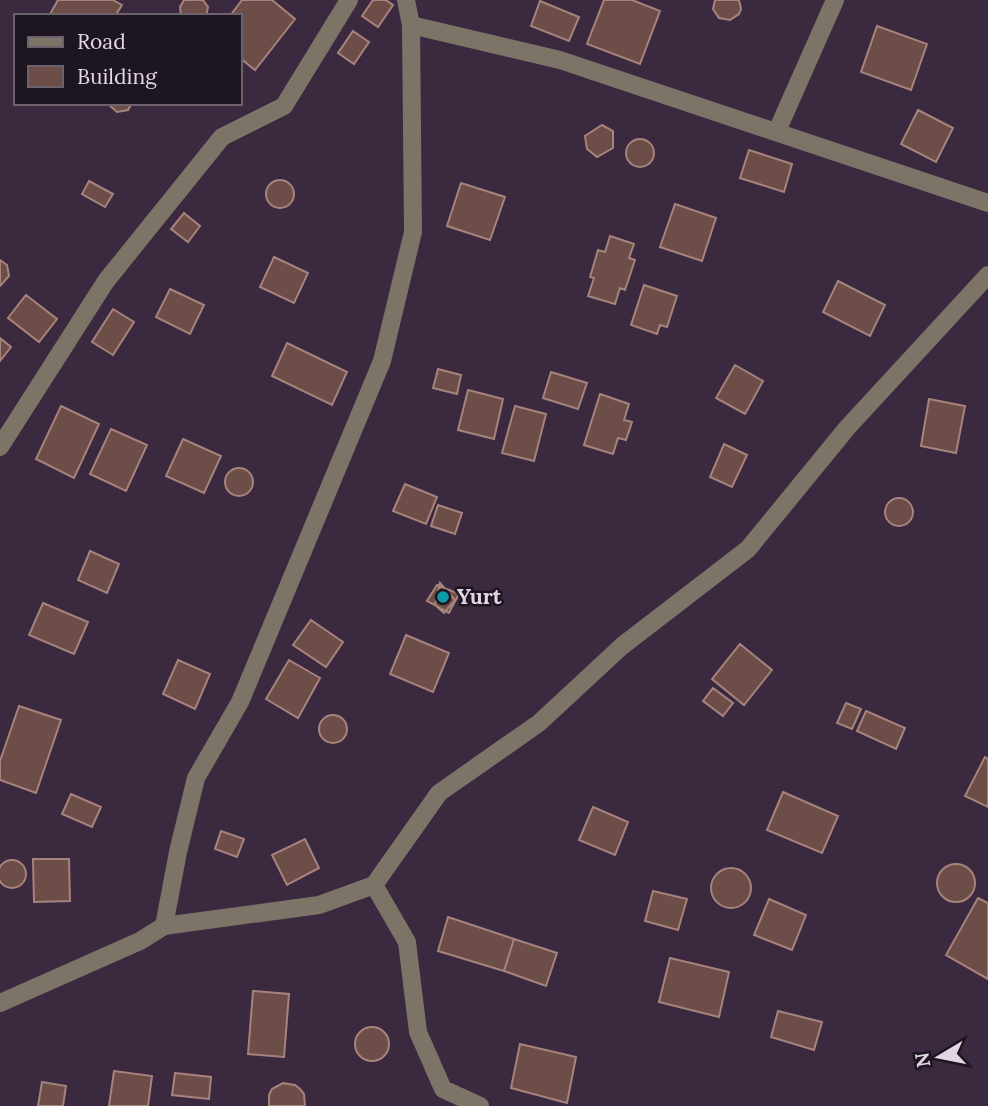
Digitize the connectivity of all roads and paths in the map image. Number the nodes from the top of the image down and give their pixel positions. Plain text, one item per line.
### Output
1 (349, 0) edge
2 (406, 0) edge
3 (835, 0) edge
4 (411, 25) junction
5 (777, 131) junction
6 (988, 203) edge
7 (988, 275) edge
8 (0, 447) edge
9 (374, 885) junction
10 (164, 926) junction
11 (0, 1003) edge
12 (480, 1106) edge

1 - 8 street
2 - 4 street
3 - 5 street
4 - 5 street
4 - 10 street
5 - 6 street
7 - 9 street
9 - 10 street
9 - 12 street
10 - 11 street

